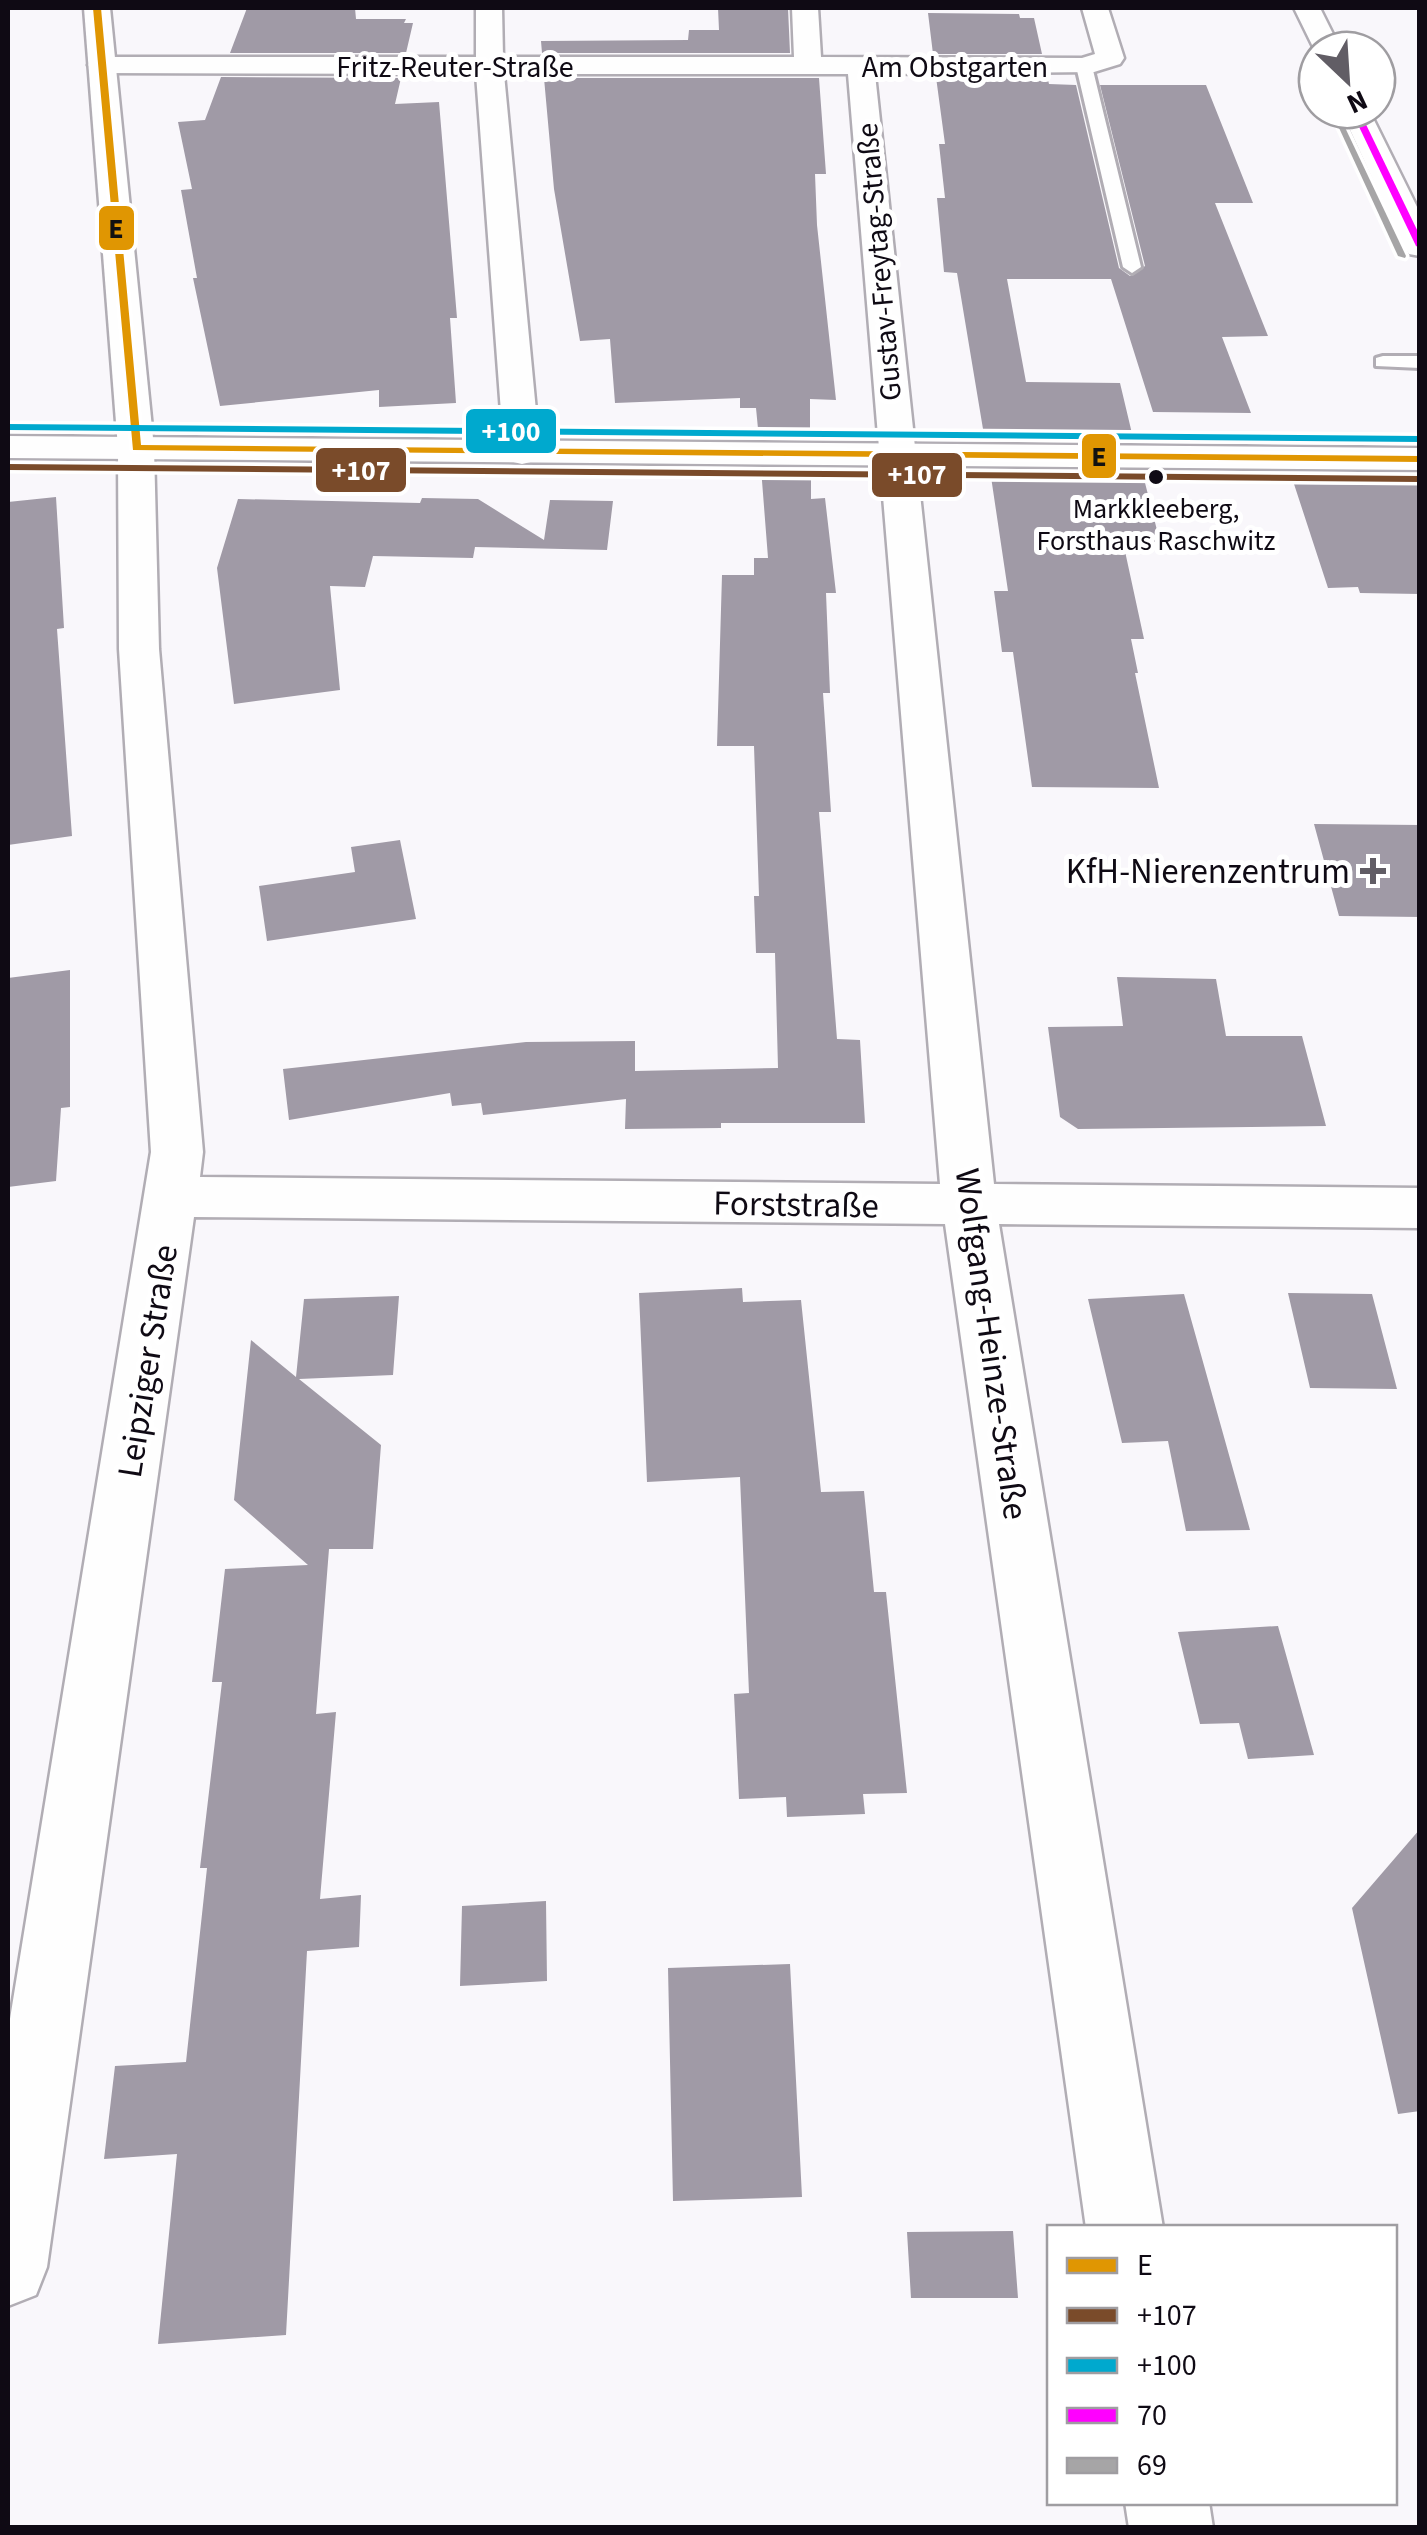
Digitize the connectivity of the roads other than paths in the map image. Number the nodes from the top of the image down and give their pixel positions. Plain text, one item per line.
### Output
1 (97, 8) edge
2 (489, 8) edge
3 (806, 8) edge
4 (1095, 8) edge
5 (1093, 64) junction
6 (102, 65) junction
7 (489, 66) junction
8 (808, 68) junction
9 (860, 68) junction
10 (1364, 130) edge
11 (1420, 247) edge
12 (1132, 268) dead end
13 (1383, 362) dead end
14 (1420, 362) edge
15 (8, 447) edge
16 (136, 448) junction
17 (522, 453) junction
18 (900, 456) junction
19 (1420, 459) edge
20 (172, 1196) junction
21 (969, 1206) junction
22 (1420, 1208) edge
23 (1125, 2225) edge
24 (8, 2267) edge

1 - 6 street, Leipziger Straße
2 - 7 street
3 - 8 street
4 - 5 street
5 - 9 street, Am Obstgarten
5 - 12 lane
6 - 7 street, Fritz-Reuter-Straße
6 - 16 street, Leipziger Straße
7 - 8 street, Fritz-Reuter-Straße
7 - 17 street
8 - 9 street, Am Obstgarten
9 - 18 street, Gustav-Freytag-Straße
10 - 11 street
13 - 14 lane
15 - 16 street
16 - 17 street
16 - 20 street, Leipziger Straße
17 - 18 street
18 - 19 street
18 - 21 street, Wolfgang-Heinze-Straße
20 - 21 street, Forststraße
20 - 24 street, Leipziger Straße
21 - 22 street, Forststraße
21 - 23 street, Wolfgang-Heinze-Straße

